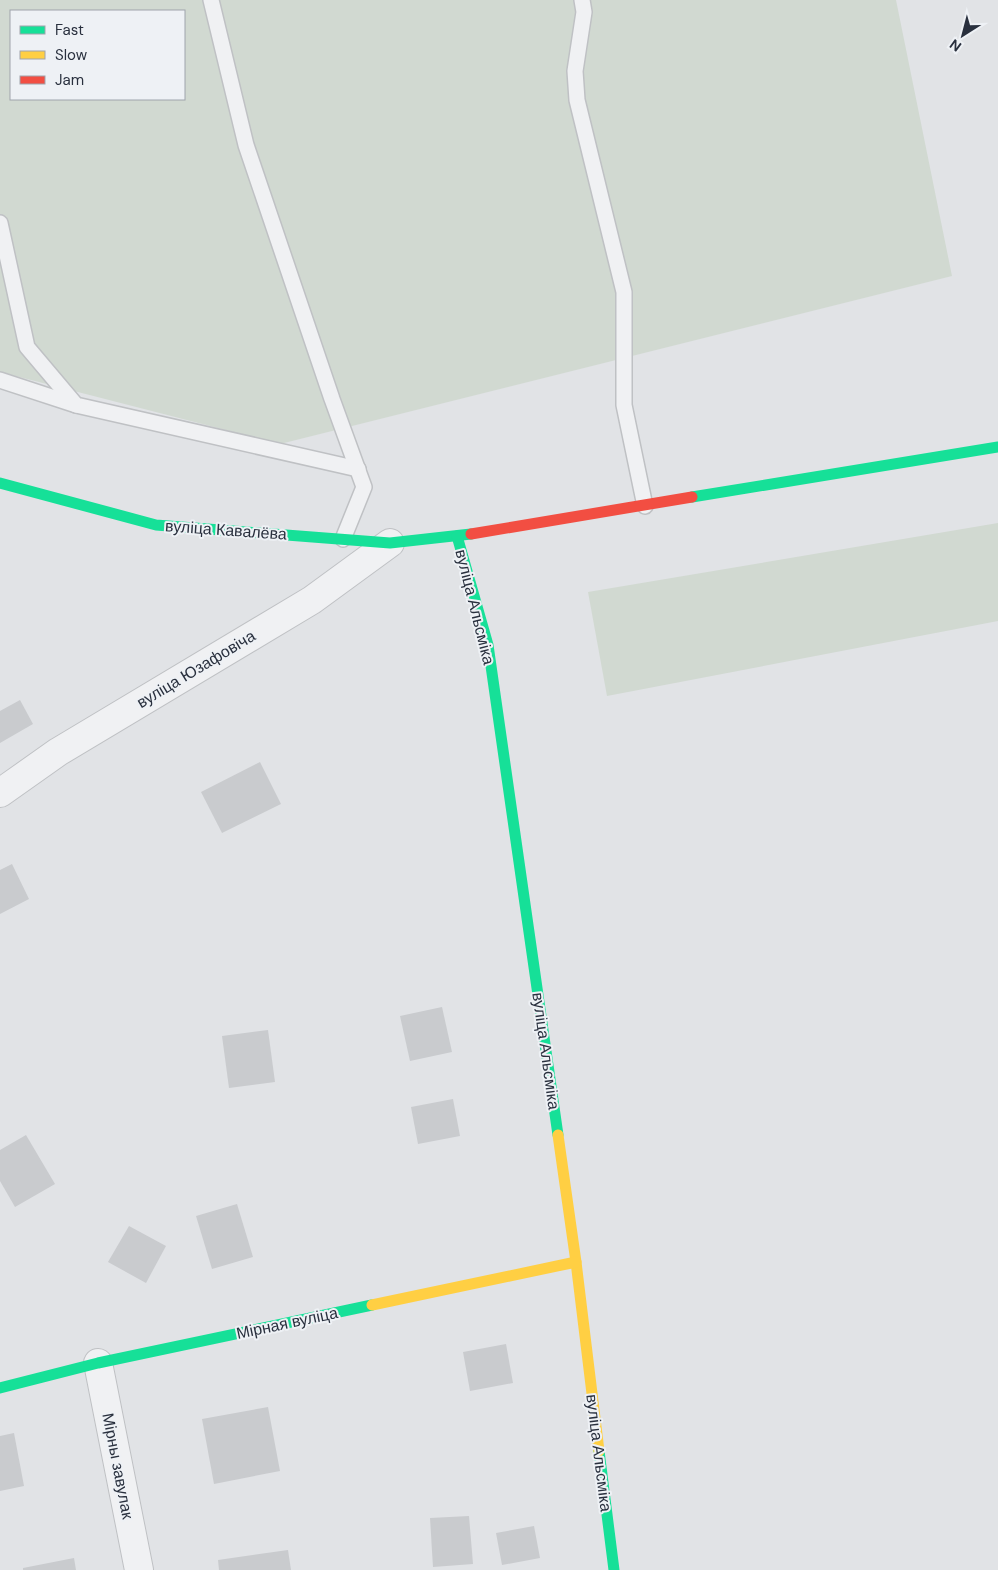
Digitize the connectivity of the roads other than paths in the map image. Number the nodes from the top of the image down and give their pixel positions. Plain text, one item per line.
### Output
1 (211, 0) edge
2 (582, 0) edge
3 (0, 223) edge
4 (0, 380) edge
5 (76, 404) junction
6 (998, 447) edge
7 (358, 468) junction
8 (0, 482) edge
9 (644, 506) junction
10 (457, 536) junction
11 (343, 539) junction
12 (390, 543) junction
13 (0, 792) edge
14 (576, 1262) junction
15 (98, 1363) junction
16 (0, 1388) edge
17 (138, 1570) edge
18 (614, 1570) edge

1 - 7 lane
2 - 9 lane
3 - 5 lane
4 - 5 lane
5 - 7 lane
6 - 9 street, вуліца Кавалёва
7 - 11 lane
8 - 11 street, вуліца Кавалёва
9 - 10 street, вуліца Кавалёва
10 - 12 street, вуліца Кавалёва
10 - 14 street, вуліца Альсміка
11 - 12 street, вуліца Кавалёва
12 - 13 street, вуліца Юзафовіча
14 - 15 street, Мірная вуліца
14 - 18 street, вуліца Альсміка
15 - 16 street, Мірная вуліца
15 - 17 street, Мірны завулак

